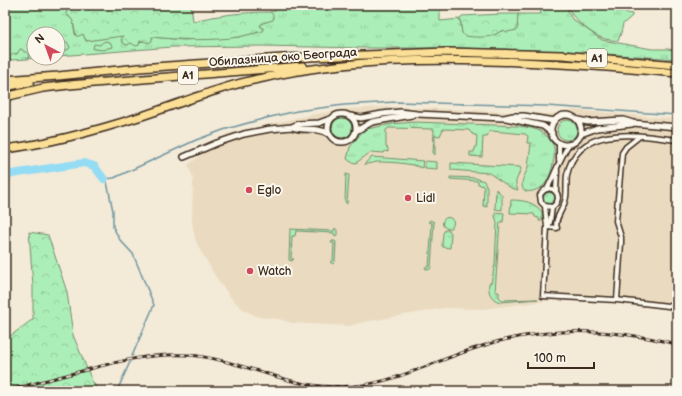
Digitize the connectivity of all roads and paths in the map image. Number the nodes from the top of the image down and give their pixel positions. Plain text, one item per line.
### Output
1 (373, 62) junction
2 (677, 65) edge
3 (677, 73) edge
4 (58, 76) junction
5 (5, 80) edge
6 (5, 87) edge
7 (5, 97) edge
8 (417, 114) junction
9 (350, 116) junction
10 (504, 118) junction
11 (330, 119) junction
12 (578, 120) junction
13 (554, 121) junction
14 (633, 123) junction
15 (292, 127) junction
16 (677, 127) edge
17 (356, 131) junction
18 (552, 133) junction
19 (329, 134) junction
20 (581, 134) junction
21 (640, 136) junction
22 (677, 140) edge
23 (559, 143) junction
24 (569, 144) junction
25 (5, 149) edge
26 (184, 157) dead end
27 (559, 162) junction
28 (557, 170) junction
29 (547, 189) junction
30 (556, 192) junction
31 (545, 206) junction
32 (552, 207) junction
33 (547, 227) junction
34 (617, 300) junction
35 (677, 308) edge

1 - 3 highway, A1
1 - 7 highway, Обилазница око Београда / A1
1 - 25 highway
2 - 4 highway, A1
4 - 5 highway
4 - 6 highway, A1
8 - 9 street
8 - 10 street
8 - 17 street
9 - 11 street
9 - 17 street
10 - 13 street
10 - 18 street
11 - 15 street
11 - 19 street
12 - 13 street
12 - 14 street
12 - 20 street
13 - 18 street
14 - 16 street
14 - 20 street
15 - 19 street
15 - 26 street
17 - 19 street
18 - 23 street
20 - 24 street
21 - 22 street
21 - 33 street
21 - 34 street
23 - 24 street
23 - 27 street
24 - 27 street
27 - 28 street
28 - 29 street
28 - 30 street
29 - 30 street
29 - 31 street
30 - 32 street
31 - 32 street
31 - 33 street
32 - 33 street
33 - 34 street
34 - 35 street

